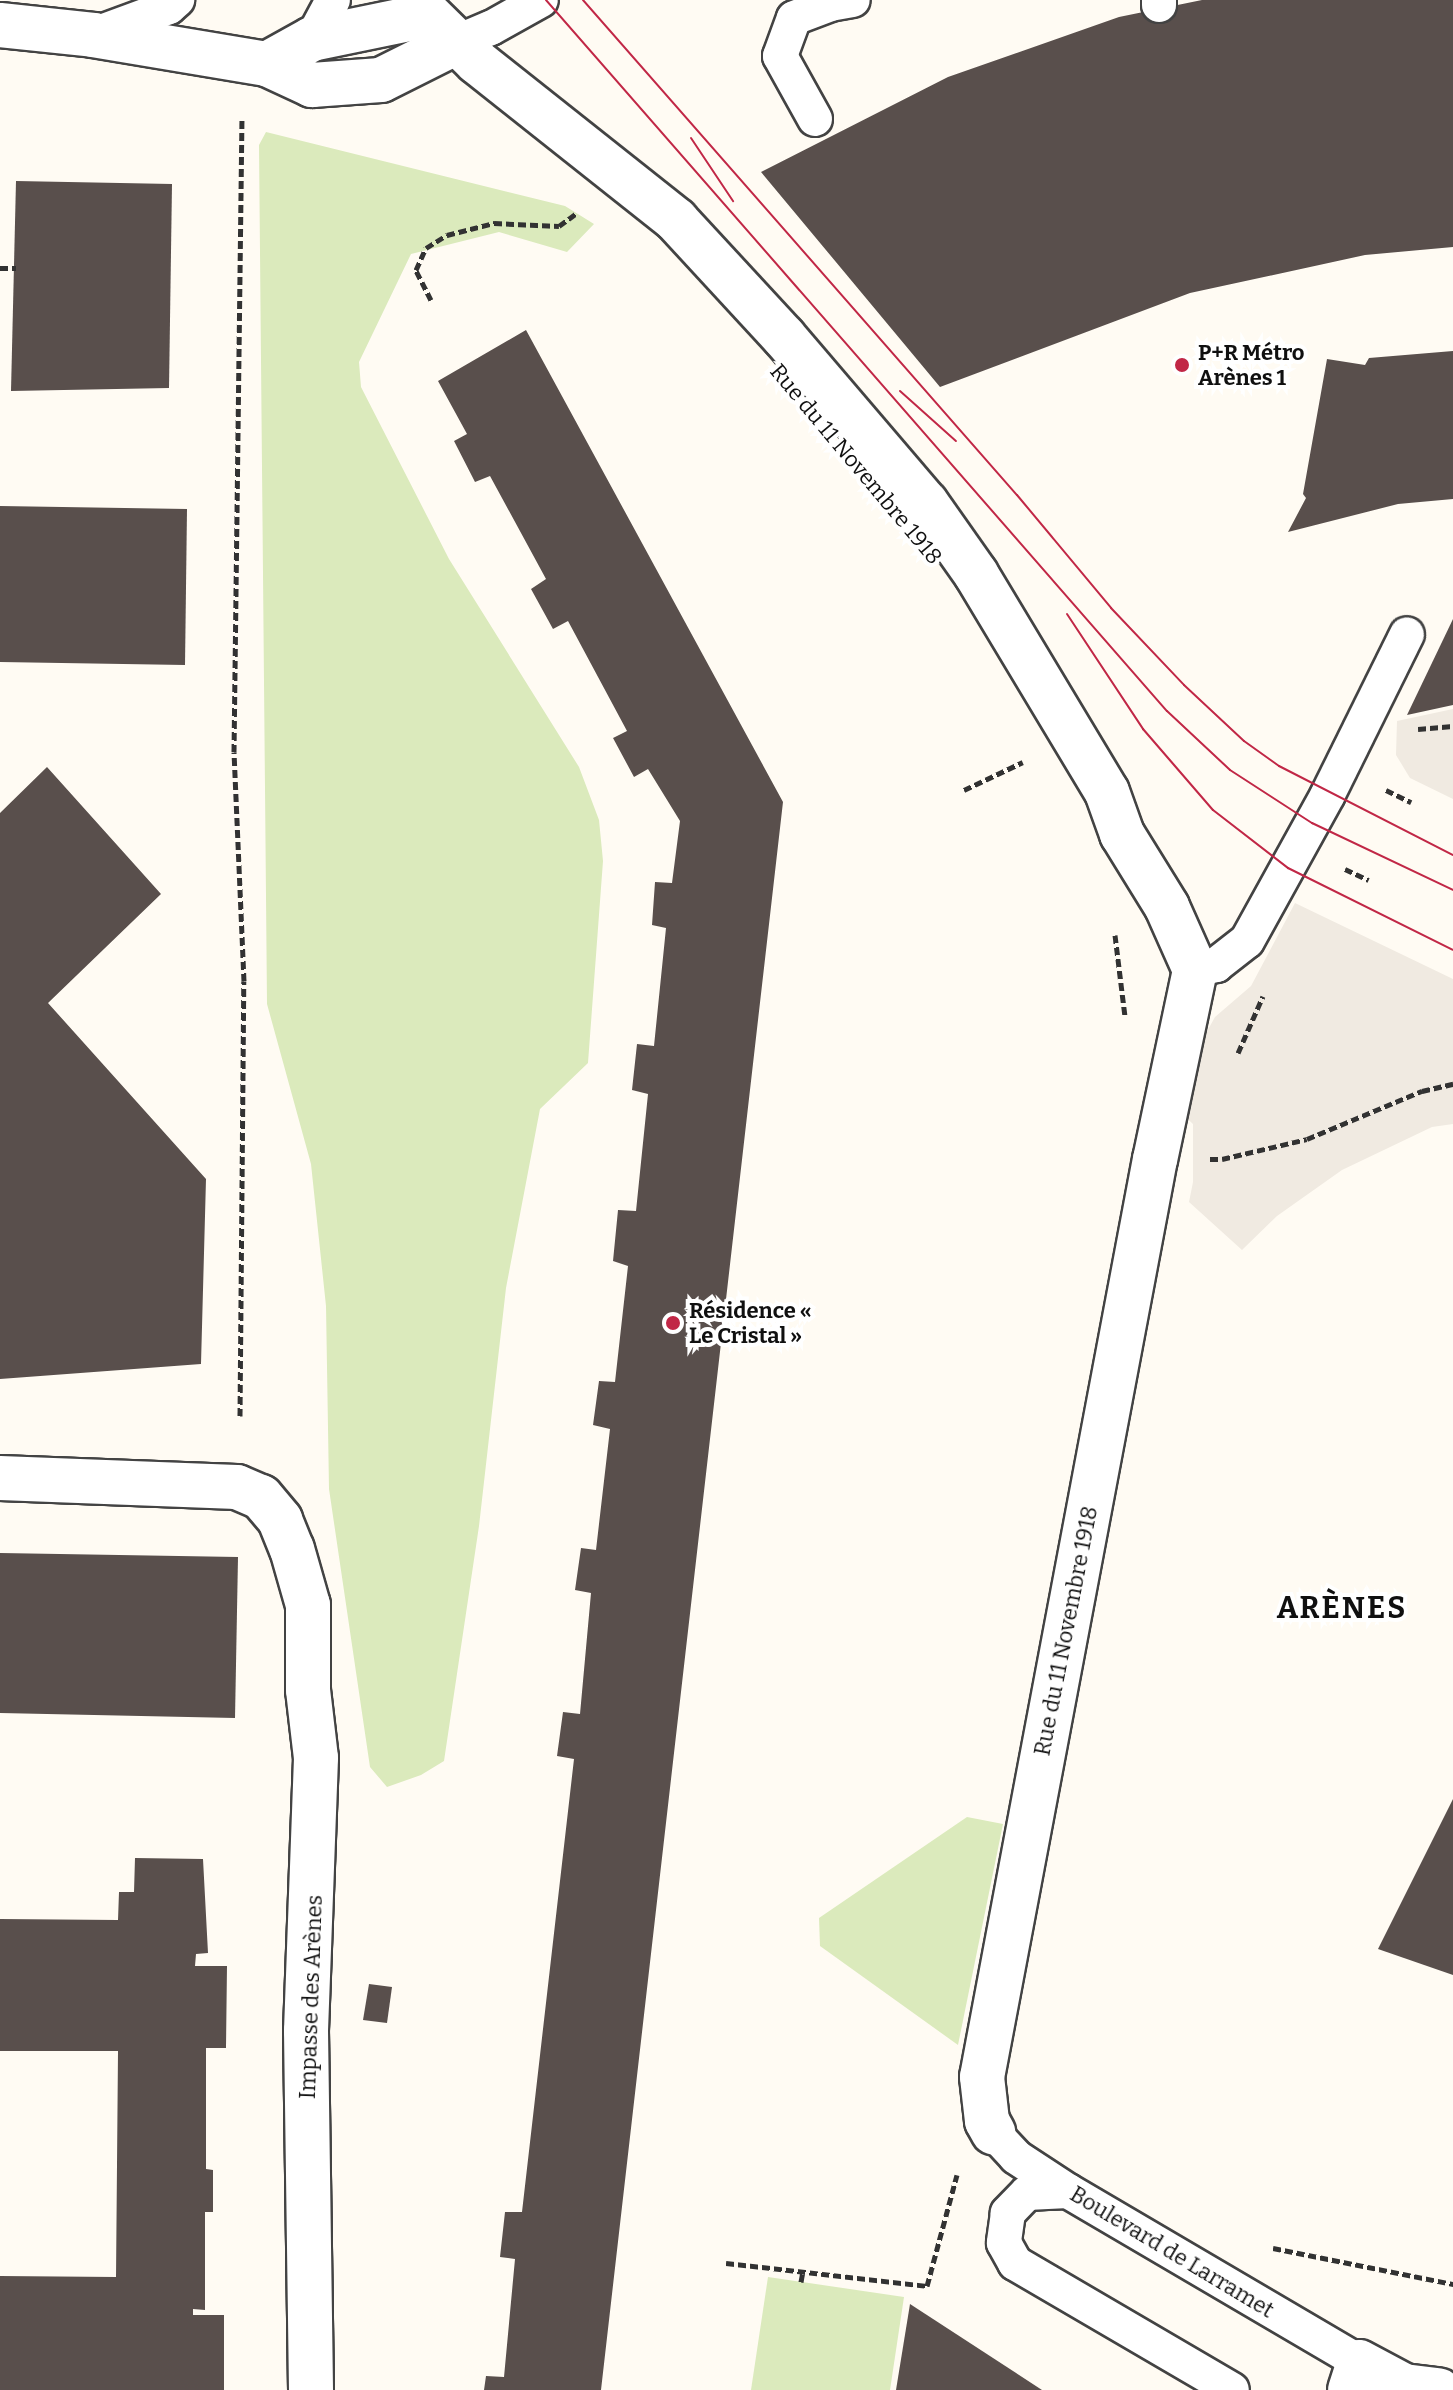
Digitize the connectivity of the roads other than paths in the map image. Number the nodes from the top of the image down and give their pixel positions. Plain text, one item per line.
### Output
1 (177, 0) edge
2 (333, 0) edge
3 (541, 0) edge
4 (773, 0) edge
5 (853, 0) edge
6 (438, 14) edge
7 (0, 25) edge
8 (93, 35) junction
9 (312, 39) junction
10 (780, 56) junction
11 (267, 64) junction
12 (815, 119) dead end
13 (1407, 634) dead end
14 (1195, 970) junction
15 (0, 1478) edge
16 (993, 2132) joint
17 (1068, 2191) junction
18 (1354, 2376) edge
19 (311, 2390) edge
20 (1232, 2390) edge
21 (1439, 2390) edge

1 - 8 lane
2 - 9 lane
3 - 6 lane
4 - 10 lane
5 - 10 lane
6 - 9 street
6 - 11 street
6 - 14 street, Rue du 11 Novembre 1918
7 - 8 street
8 - 11 street
9 - 11 street
10 - 12 lane
13 - 14 lane
14 - 16 street, Rue du 11 Novembre 1918
15 - 19 street, Impasse des Arènes
16 - 17 lane, Boulevard de Larramet
17 - 18 lane, Boulevard de Larramet
17 - 20 lane
18 - 21 street

